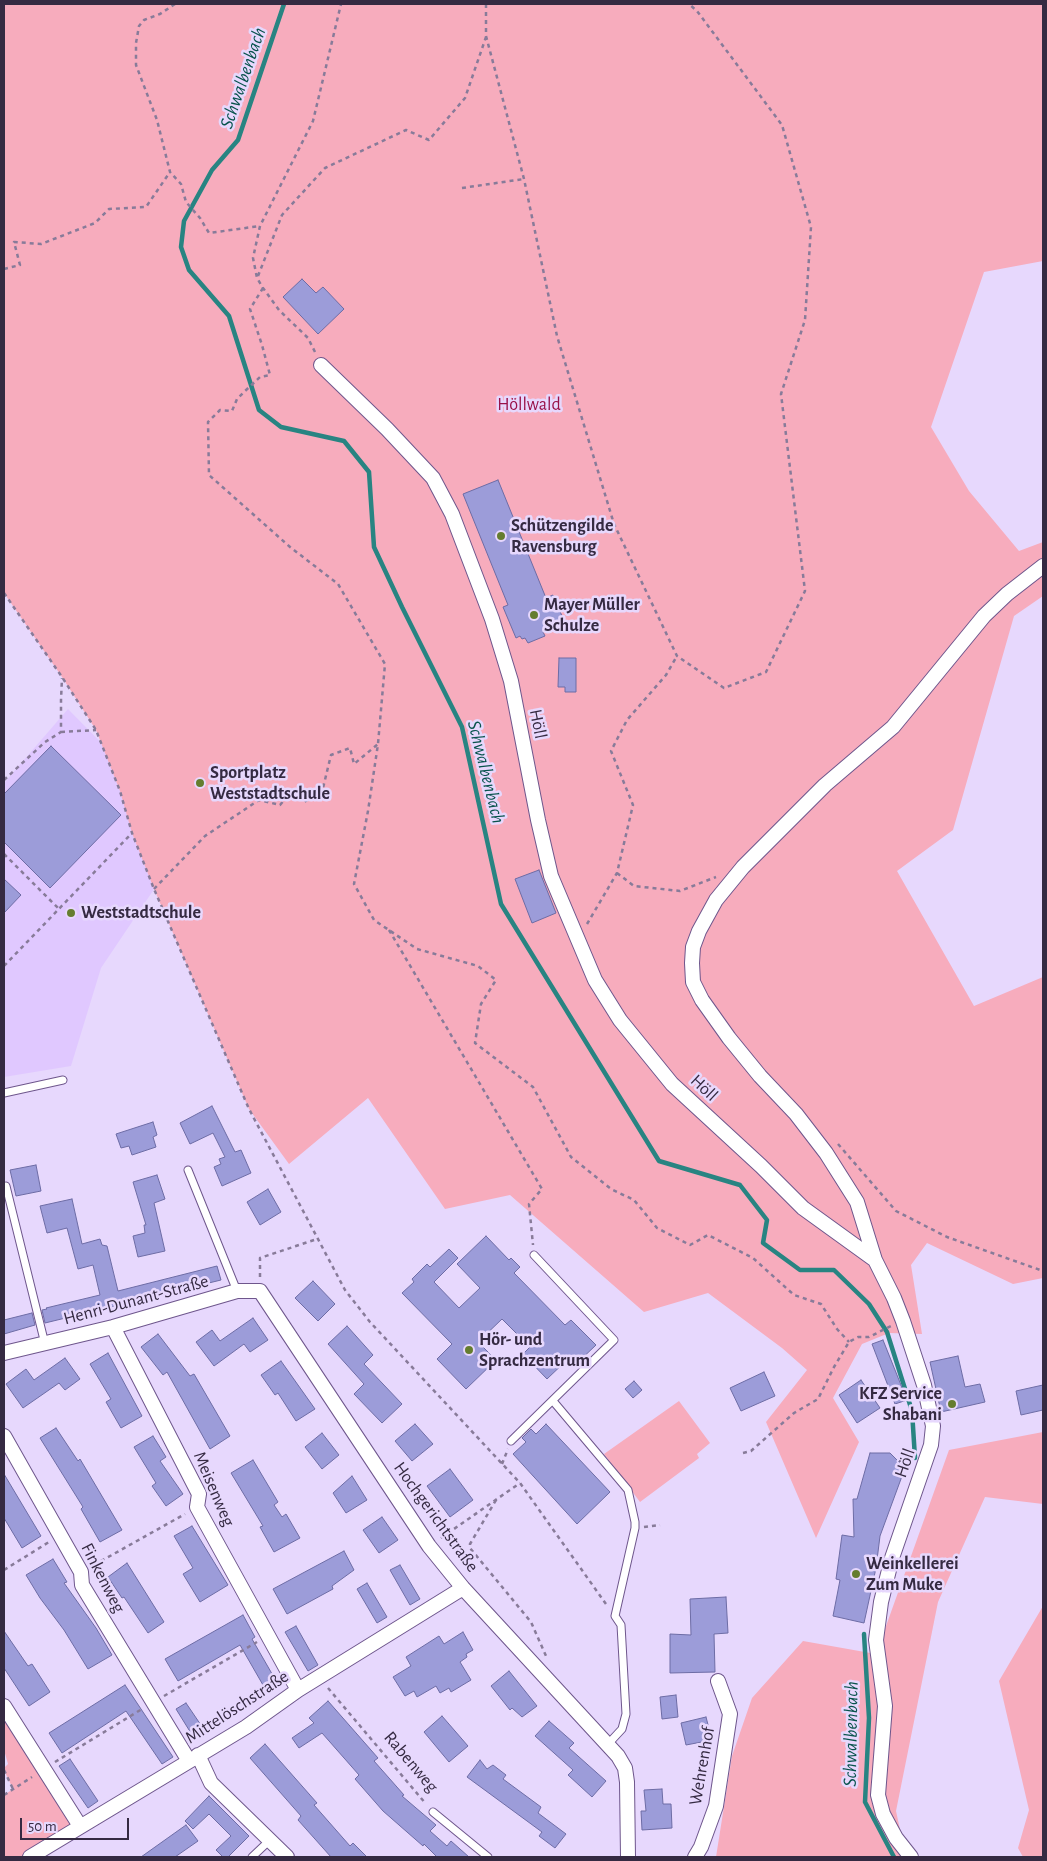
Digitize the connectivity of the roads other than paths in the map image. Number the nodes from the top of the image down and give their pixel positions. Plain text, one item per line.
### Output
1 (321, 365) road end
2 (1043, 566) edge
3 (64, 1080) dead end
4 (4, 1092) edge
5 (188, 1170) dead end
6 (6, 1186) dead end
7 (534, 1255) road end
8 (876, 1260) junction
9 (237, 1291) junction
10 (260, 1292) joint
11 (113, 1327) junction
12 (46, 1344) junction
13 (4, 1353) edge
14 (553, 1402) junction
15 (4, 1436) edge
16 (511, 1441) road end
17 (463, 1588) junction
18 (718, 1681) dead end
19 (298, 1690) junction
20 (4, 1706) edge
21 (608, 1743) junction
22 (193, 1758) junction
23 (433, 1812) road end
24 (80, 1826) junction
25 (270, 1840) junction
26 (30, 1857) edge
27 (252, 1857) edge
28 (288, 1857) edge
29 (488, 1857) edge
30 (628, 1857) edge
31 (696, 1857) edge
32 (911, 1857) edge

1 - 8 street, Höll
2 - 8 street
3 - 4 lane
5 - 9 lane, Henri-Dunant-Straße
6 - 12 lane, Henri-Dunant-Straße
7 - 14 lane
8 - 32 street, Höll
9 - 10 street, Henri-Dunant-Straße
9 - 11 street, Henri-Dunant-Straße
10 - 17 street, Hochgerichtstraße
11 - 12 street, Henri-Dunant-Straße
11 - 19 street, Meisenweg
12 - 13 street, Henri-Dunant-Straße
14 - 16 lane
14 - 21 lane
15 - 22 street, Finkenweg
17 - 19 street, Mittelöschstraße
17 - 21 street, Hochgerichtstraße
18 - 31 street, Wehrenhof
19 - 22 street, Mittelöschstraße
20 - 24 street
21 - 30 street, Hochgerichtstraße
22 - 24 street, Mittelöschstraße
22 - 25 street, Finkenweg
23 - 29 lane, Rabenweg
24 - 26 street, Mittelöschstraße
25 - 27 lane
25 - 28 street, Finkenweg

